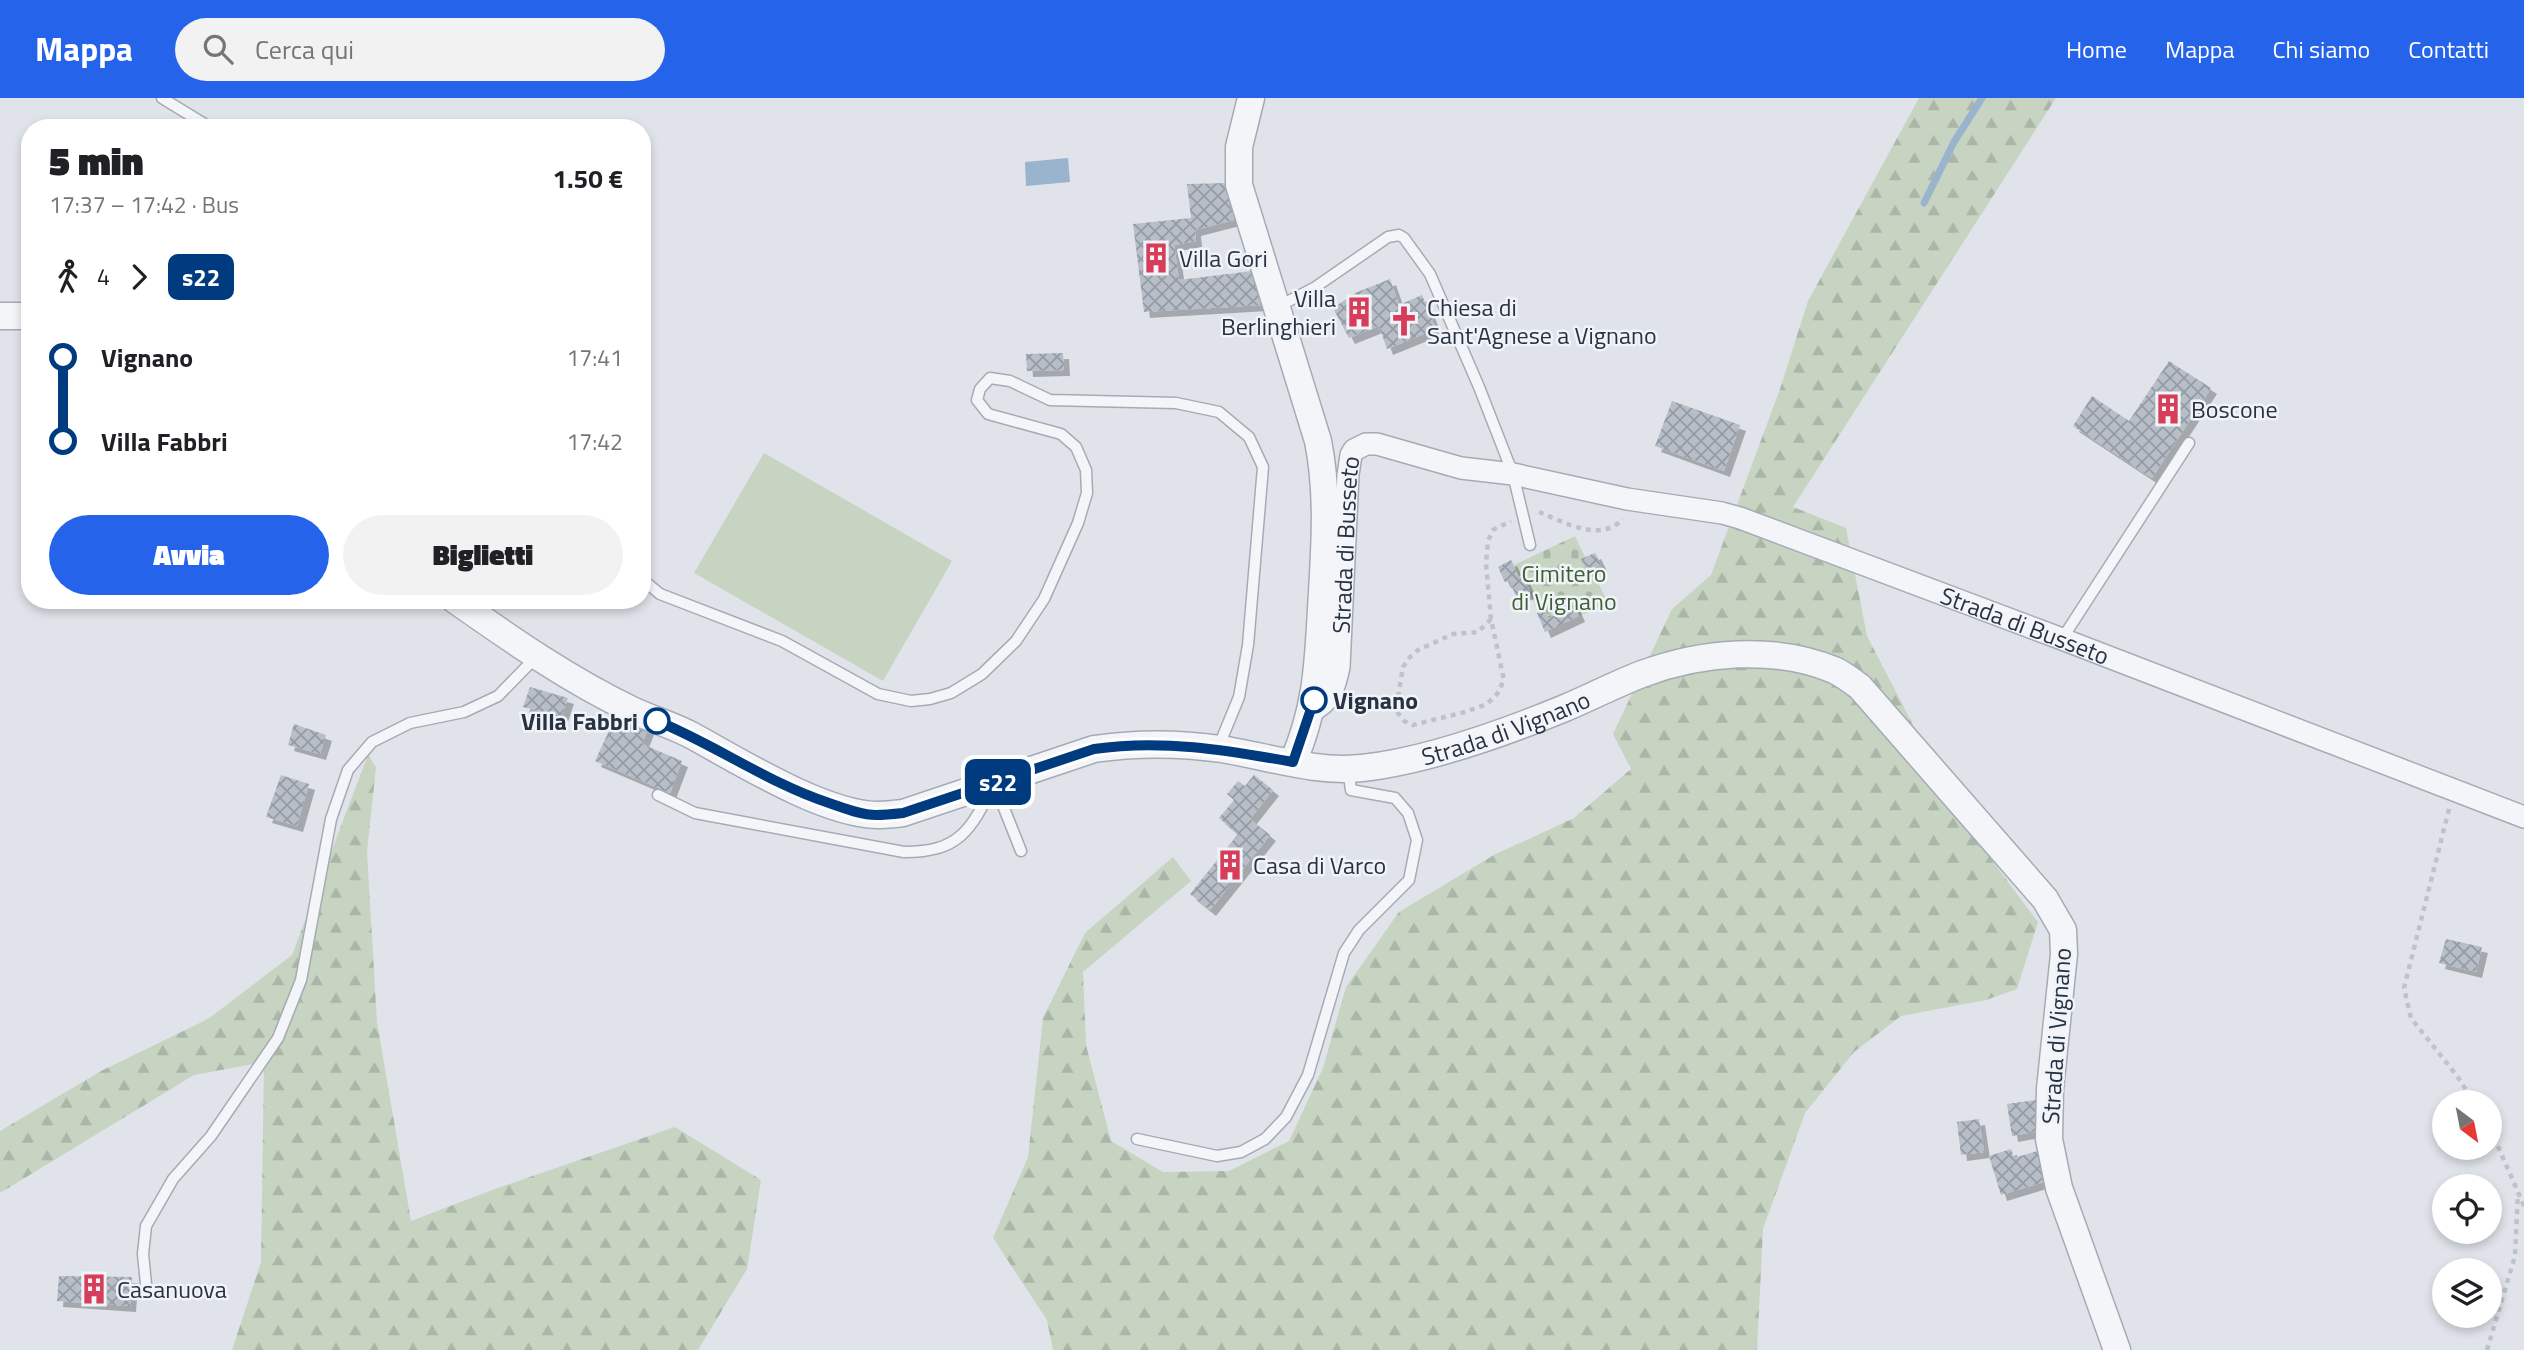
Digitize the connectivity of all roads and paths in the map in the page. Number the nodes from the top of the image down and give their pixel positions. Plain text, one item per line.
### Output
1 (162, 98) edge
2 (1251, 98) edge
3 (196, 119) edge
4 (1277, 307) junction
5 (0, 316) edge
6 (21, 316) edge
7 (2189, 443) dead end
8 (1513, 474) junction
9 (1627, 499) junction
10 (1520, 505) junction
11 (1524, 520) junction
12 (1530, 545) dead end
13 (651, 586) edge
14 (468, 609) edge
15 (1491, 619) junction
16 (2062, 639) junction
17 (536, 657) junction
18 (1311, 711) junction
19 (1218, 748) junction
20 (1293, 762) junction
21 (1348, 769) junction
22 (995, 783) junction
23 (2453, 791) junction
24 (658, 795) dead end
25 (2524, 817) edge
26 (1021, 850) dead end
27 (2466, 1090) edge
28 (1137, 1139) dead end
29 (2502, 1156) edge
30 (2518, 1193) junction
31 (2524, 1206) edge
32 (146, 1294) dead end
33 (2117, 1350) edge
34 (2487, 1350) edge

1 - 3 lane
2 - 4 street, Strada di Busseto
4 - 8 lane
4 - 18 street, Strada di Busseto
5 - 6 street
7 - 16 lane
8 - 9 street, Strada di Busseto
8 - 10 lane
8 - 18 street, Strada di Busseto
9 - 10 path
9 - 16 street, Strada di Busseto
10 - 11 lane
11 - 12 lane
11 - 15 path
13 - 19 lane
14 - 17 street, Strada di Vignano
15 - 15 path
16 - 23 street, Strada di Busseto
17 - 22 street, Strada di Vignano
17 - 32 lane
18 - 20 street, Strada di Busseto
19 - 20 street, Strada di Vignano
19 - 22 street, Strada di Vignano
20 - 21 street, Strada di Vignano
21 - 28 lane
21 - 33 street, Strada di Vignano
22 - 24 lane
22 - 26 lane
23 - 25 street, Strada di Busseto
23 - 27 path
29 - 30 path
30 - 31 path
30 - 34 path

